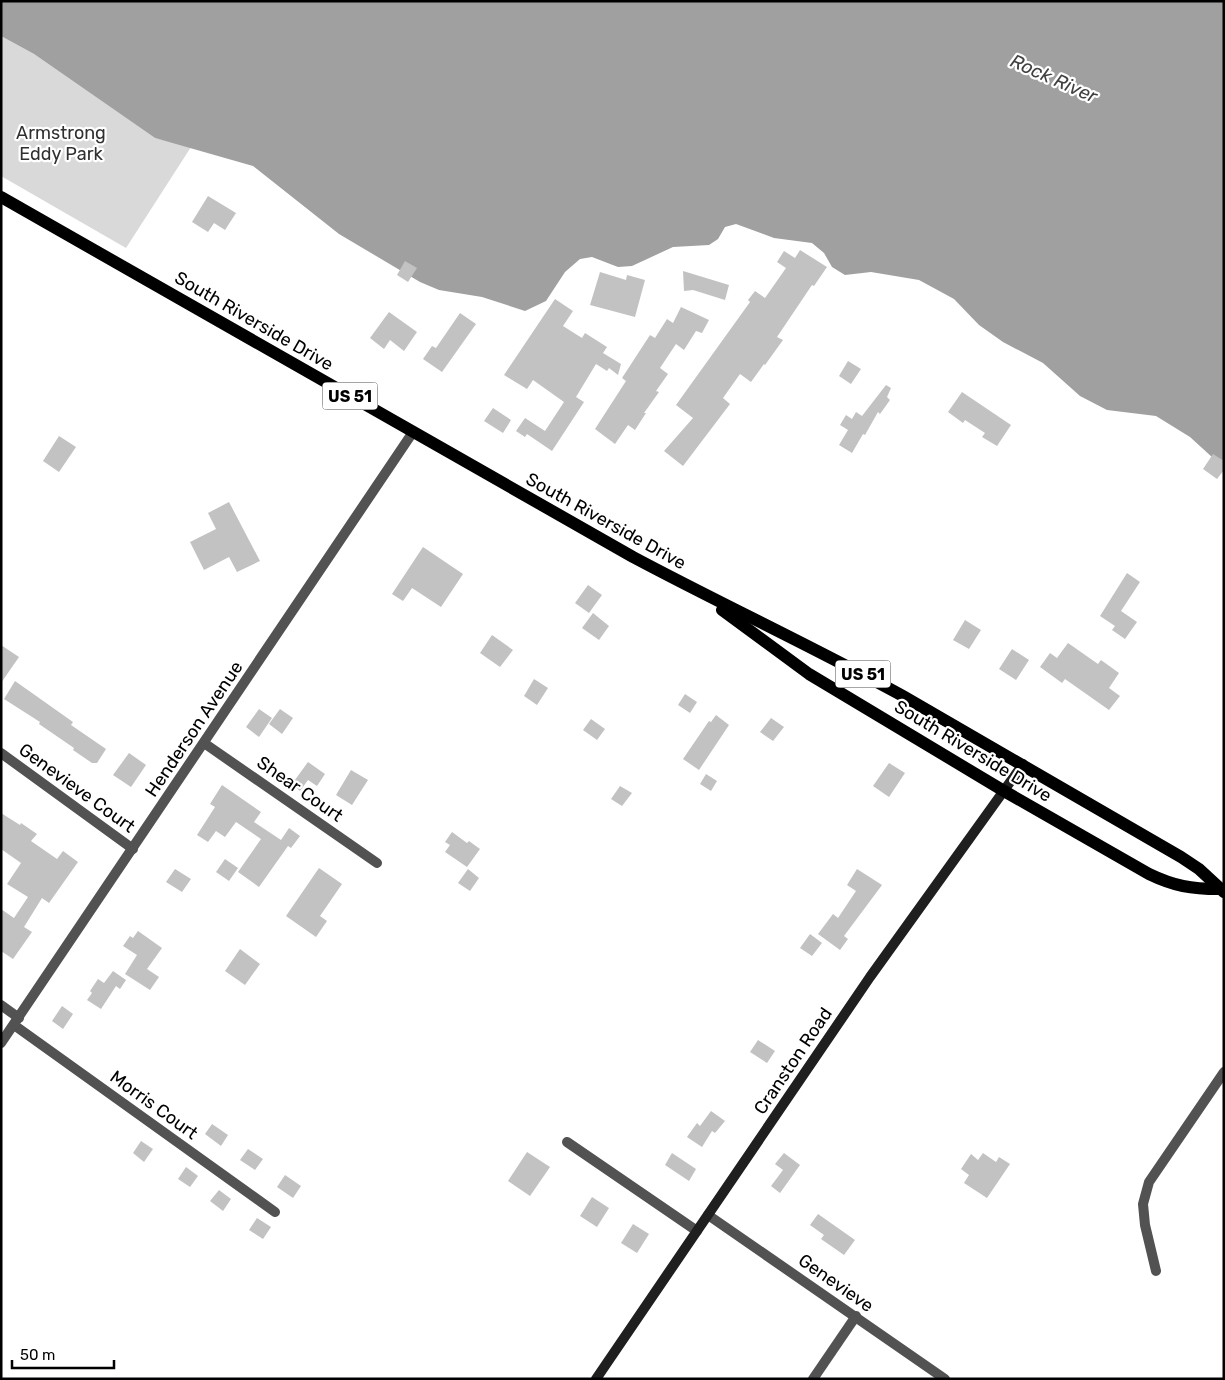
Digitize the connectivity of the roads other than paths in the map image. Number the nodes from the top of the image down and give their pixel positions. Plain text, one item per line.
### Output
1 (1, 197) edge
2 (413, 432) junction
3 (699, 592) junction
4 (204, 742) junction
5 (1, 753) edge
6 (1023, 764) junction
7 (1004, 791) junction
8 (133, 849) junction
9 (377, 863) dead end
10 (1221, 890) edge
11 (1, 1005) edge
12 (17, 1021) junction
13 (1, 1043) edge
14 (1224, 1072) edge
15 (567, 1142) dead end
16 (275, 1212) dead end
17 (708, 1215) junction
18 (697, 1231) junction
19 (1156, 1272) dead end
20 (856, 1316) junction
21 (596, 1379) edge
22 (813, 1379) edge
23 (945, 1379) edge

1 - 2 main road, South Riverside Drive / US 51
2 - 3 main road, South Riverside Drive / US 51
2 - 4 street, Henderson Avenue
3 - 6 main road, South Riverside Drive / US 51
3 - 7 main road, South Riverside Drive / US 51
4 - 8 street, Henderson Avenue
4 - 9 street, Shear Court
5 - 8 street, Genevieve Court
6 - 7 street, Cranston Road
6 - 10 main road, South Riverside Drive / US 51
7 - 10 main road, South Riverside Drive / US 51
7 - 17 street, Cranston Road
8 - 12 street, Henderson Avenue
11 - 12 street, Morris Court
12 - 13 street, Henderson Avenue
12 - 16 street, Morris Court
14 - 19 street
15 - 18 street
17 - 18 street, Cranston Road
17 - 20 street, Genevieve
18 - 21 street, Cranston Road
20 - 22 street
20 - 23 street, Genevieve

